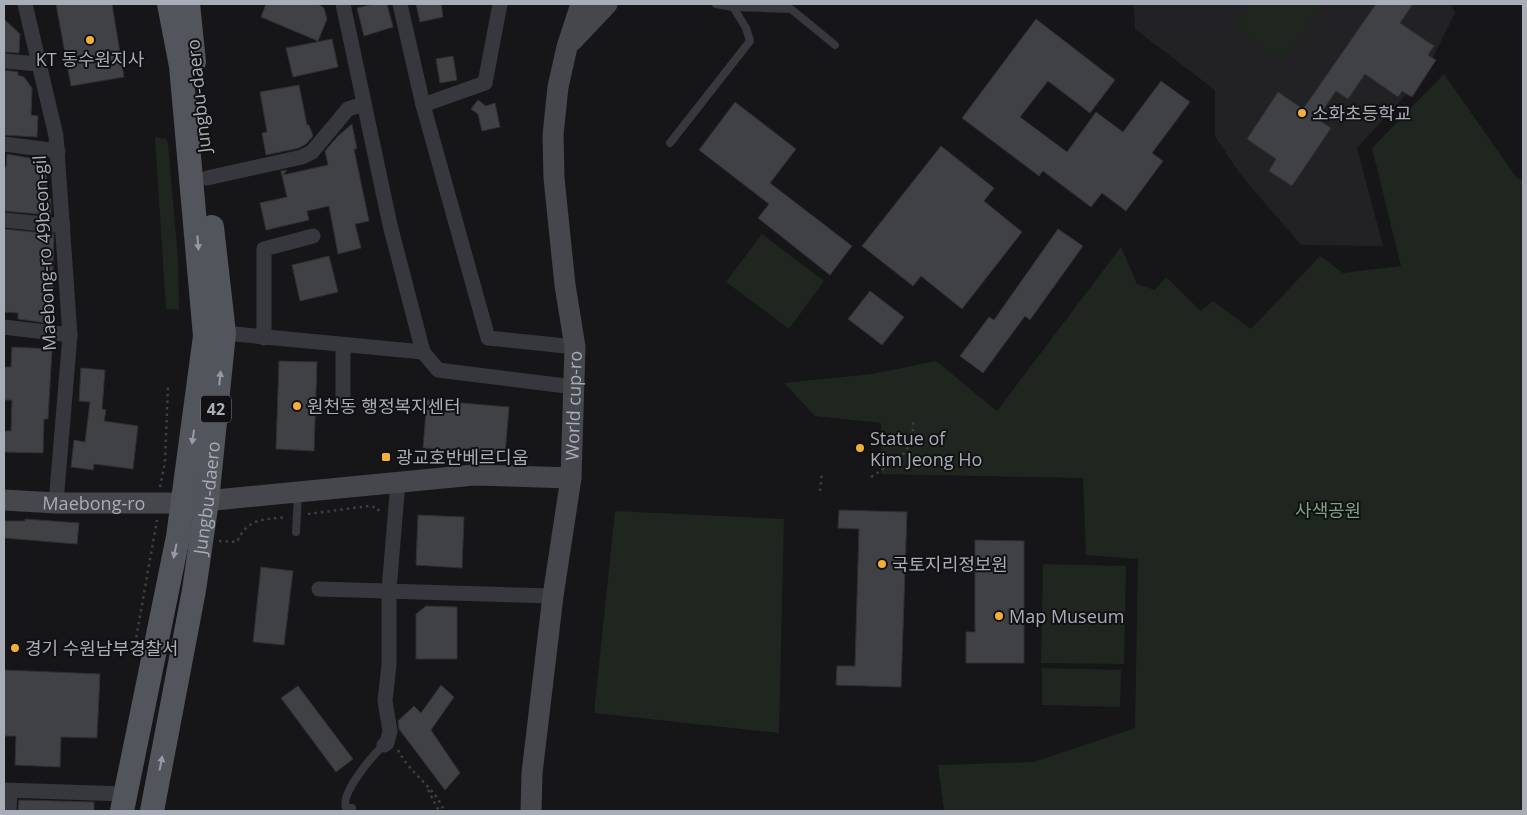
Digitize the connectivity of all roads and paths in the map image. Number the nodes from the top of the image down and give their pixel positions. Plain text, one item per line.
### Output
1 (25, 4) edge
2 (169, 4) edge
3 (188, 4) edge
4 (342, 4) edge
5 (400, 4) edge
6 (581, 4) edge
7 (608, 4) edge
8 (716, 4) edge
9 (498, 5) edge
10 (792, 6) edge
11 (733, 7) junction
12 (835, 45) dead end
13 (567, 47) junction
14 (4, 61) edge
15 (39, 64) junction
16 (364, 104) junction
17 (423, 104) junction
18 (670, 143) dead end
19 (4, 144) edge
20 (58, 151) junction
21 (207, 178) junction
22 (4, 220) edge
23 (63, 226) junction
24 (314, 236) dead end
25 (4, 327) edge
26 (224, 333) junction
27 (70, 336) junction
28 (264, 338) junction
29 (343, 345) junction
30 (575, 347) junction
31 (424, 352) junction
32 (168, 384) dead end
33 (574, 387) junction
34 (343, 398) dead end
35 (913, 420) dead end
36 (822, 472) dead end
37 (871, 477) dead end
38 (160, 478) dead end
39 (571, 478) junction
40 (398, 482) junction
41 (820, 491) dead end
42 (298, 492) junction
43 (4, 500) edge
44 (195, 502) junction
45 (56, 503) junction
46 (369, 506) dead end
47 (297, 516) junction
48 (157, 518) dead end
49 (296, 532) dead end
50 (237, 542) dead end
51 (168, 584) junction
52 (319, 589) dead end
53 (194, 590) junction
54 (389, 590) junction
55 (553, 596) junction
56 (133, 657) dead end
57 (384, 745) junction
58 (426, 787) junction
59 (7, 791) edge
60 (123, 803) edge
61 (352, 808) dead end
62 (9, 811) edge
63 (152, 811) edge
64 (439, 811) edge
65 (444, 811) edge
66 (531, 811) edge

1 - 15 street, Maebong-ro 49beon-gil
2 -> 44 main road, Jungbu-daero / 42
3 - 21 main road, Jungbu-daero / 42
4 - 16 street
5 - 17 street
6 - 13 street, World cup-ro
7 - 13 street
8 - 11 lane
9 - 17 street
10 - 11 lane
10 - 12 lane
11 - 18 lane
13 - 30 street, World cup-ro
14 - 15 street
15 - 20 street, Maebong-ro 49beon-gil
16 - 21 street
16 - 31 street
17 - 30 street
19 - 20 street
20 - 23 street, Maebong-ro 49beon-gil
21 - 26 main road, Jungbu-daero / 42
22 - 23 street
23 - 27 street, Maebong-ro 49beon-gil
24 - 28 street
25 - 27 street
26 - 28 street
44 -> 26 main road, Jungbu-daero / 42
27 - 45 street, Maebong-ro 49beon-gil
28 - 29 street
29 - 31 street
29 - 34 street
30 - 33 street, World cup-ro
31 - 33 street
32 - 38 path
33 - 39 street, World cup-ro
35 - 37 path
36 - 41 path
39 - 40 street, Maebong-ro
39 - 55 street, World cup-ro
40 - 42 street, Maebong-ro
40 - 54 street
42 - 44 street, Maebong-ro
42 - 47 lane
43 - 45 street, Maebong-ro
44 - 45 street, Maebong-ro
44 -> 51 main road, Jungbu-daero / 42
44 - 53 main road, Jungbu-daero / 42
46 - 47 path
47 - 49 lane
47 - 50 path
48 - 56 path
51 - 53 main road
51 - 60 main road, Jungbu-daero / 42
52 - 54 street
63 -> 53 main road, Jungbu-daero / 42
54 - 55 street
54 - 57 street
55 - 66 street, World cup-ro
57 - 58 path
57 - 61 lane
58 - 64 path
58 - 65 path
59 - 60 street, Jungbu-daero
59 - 62 street

